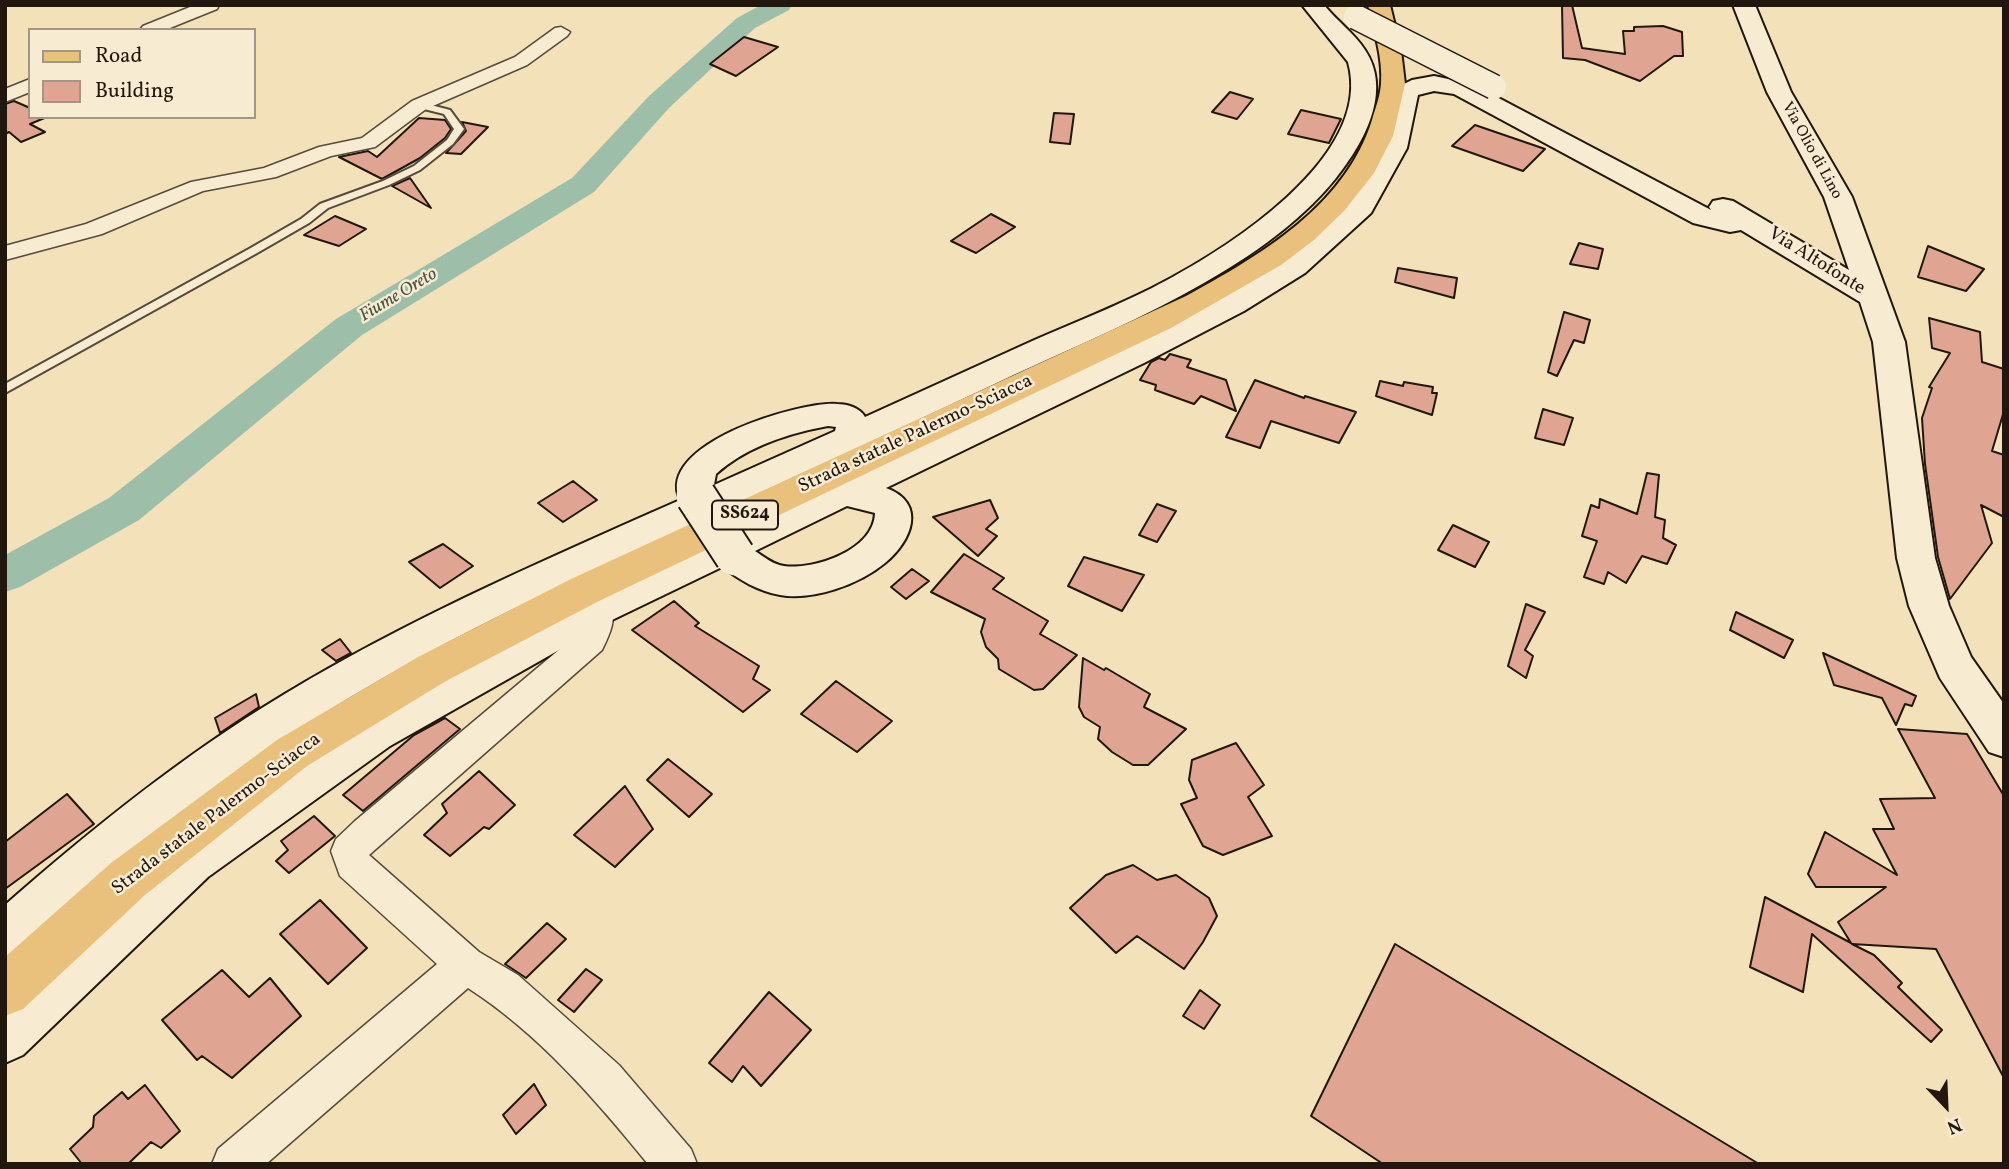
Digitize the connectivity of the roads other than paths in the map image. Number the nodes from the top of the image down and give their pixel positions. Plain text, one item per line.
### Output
1 (211, 5) edge
2 (1313, 5) edge
3 (1744, 5) edge
4 (1358, 9) edge
5 (154, 28) edge
6 (561, 32) dead end
7 (28, 86) edge
8 (5, 96) edge
9 (419, 105) junction
10 (1746, 219) junction
11 (5, 253) edge
12 (1874, 298) junction
13 (5, 389) edge
14 (850, 438) junction
15 (845, 493) junction
16 (597, 609) junction
17 (2004, 738) edge
18 (5, 937) edge
19 (466, 965) junction
20 (5, 991) edge
21 (5, 1037) edge
22 (233, 1164) edge
23 (676, 1164) edge

1 - 5 street
2 - 14 main road
3 - 12 main road, Via Olio di Lino
4 - 10 main road, Via Altofonte, bridge
4 - 20 main road, Strada statale Palermo-Sciacca / SS624
6 - 9 street
7 - 8 street
9 - 11 street
9 - 13 lane
10 - 12 main road, Via Altofonte
10 - 15 main road
12 - 17 main road, Via Altofonte
14 - 15 main road, bridge
14 - 18 main road
15 - 16 main road
16 - 19 street
16 - 21 main road
19 - 22 street
19 - 23 street

